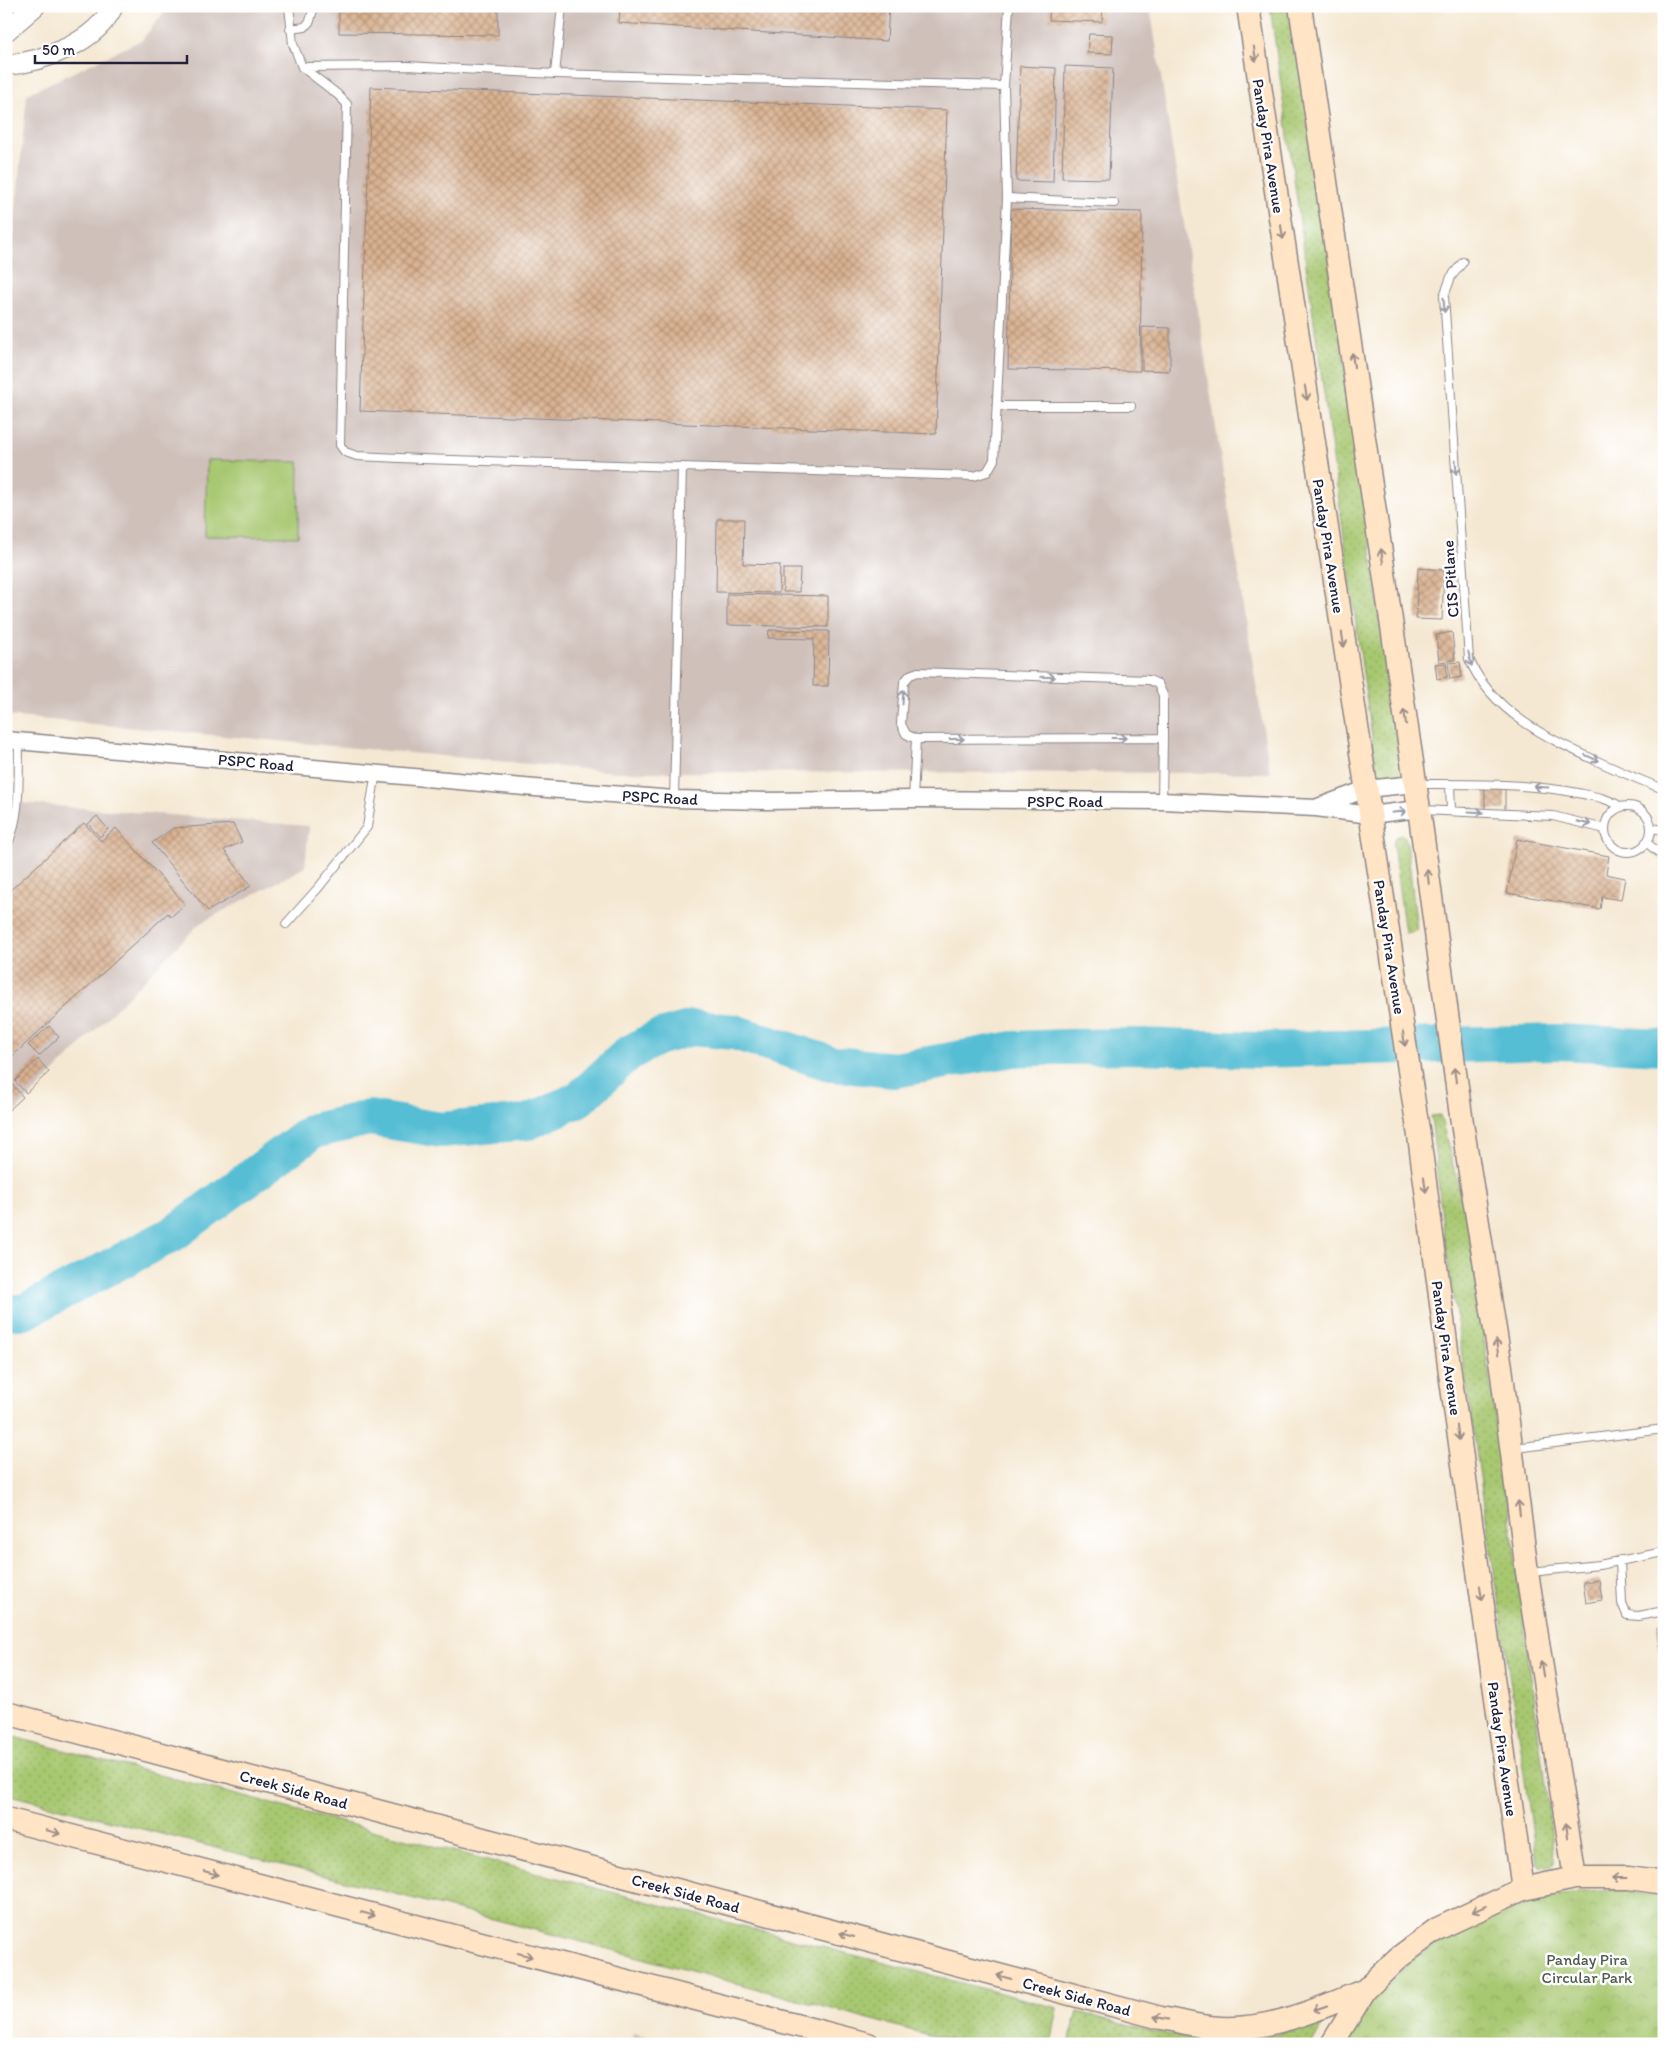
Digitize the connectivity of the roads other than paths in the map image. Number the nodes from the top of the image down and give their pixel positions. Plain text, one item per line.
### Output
1 (35, 6) edge
2 (113, 6) edge
3 (289, 6) edge
4 (314, 6) edge
5 (562, 6) edge
6 (1009, 6) edge
7 (1248, 6) edge
8 (1300, 6) edge
9 (290, 29) junction
10 (6, 31) edge
11 (6, 65) edge
12 (302, 67) junction
13 (555, 74) junction
14 (1004, 86) junction
15 (1006, 198) junction
16 (1114, 203) dead end
17 (1463, 262) dead end
18 (998, 406) junction
19 (1131, 406) dead end
20 (682, 467) junction
21 (1163, 738) junction
22 (916, 739) junction
23 (13, 740) edge
24 (376, 772) junction
25 (1415, 784) junction
26 (1450, 784) junction
27 (1366, 789) junction
28 (1664, 789) edge
29 (674, 799) junction
30 (914, 800) junction
31 (1162, 801) junction
32 (1621, 807) junction
33 (1316, 808) junction
34 (1419, 809) junction
35 (1451, 811) junction
36 (1370, 815) junction
37 (1651, 828) junction
38 (1605, 829) junction
39 (1664, 830) edge
40 (1646, 842) junction
41 (6, 848) edge
42 (1664, 857) edge
43 (286, 924) dead end
44 (1664, 1428) edge
45 (1511, 1449) junction
46 (1664, 1552) edge
47 (1620, 1560) junction
48 (1527, 1572) junction
49 (1664, 1611) edge
50 (6, 1714) edge
51 (6, 1820) edge
52 (1575, 1878) junction
53 (1664, 1882) edge
54 (1523, 1889) junction
55 (1365, 1990) junction
56 (868, 2044) edge
57 (1332, 2044) edge

1 - 10 street
2 - 11 street
3 - 9 lane
4 - 9 lane
5 - 13 lane
6 - 14 lane
7 -> 27 main road, Panday Pira Avenue
25 -> 8 main road
9 - 12 lane
12 - 13 lane
12 - 20 lane
13 - 14 lane
14 - 15 lane
15 - 16 lane
15 - 18 lane
17 -> 28 lane, CIS Pitlane
18 - 19 lane
18 - 20 lane
20 - 29 lane
22 -> 21 lane
22 -> 21 lane
21 - 31 lane
22 - 30 lane
23 - 24 street, PSPC Road
23 - 41 lane
24 - 29 street, PSPC Road
24 - 43 lane
25 - 26 lane
25 - 27 street, PSPC Road
25 - 34 main road
32 -> 26 lane
26 - 35 lane
27 - 33 street, PSPC Road
27 - 36 main road, Panday Pira Avenue
29 - 30 street, PSPC Road
30 - 31 street, PSPC Road
31 - 33 street, PSPC Road
32 - 37 lane
32 - 38 lane
33 - 36 street, PSPC Road
34 - 35 lane
36 -> 34 street, PSPC Road
45 -> 34 main road
35 -> 38 lane
36 -> 54 main road, Panday Pira Avenue
37 - 39 lane
37 - 40 lane
38 - 40 lane
40 - 42 lane
44 - 45 lane
48 -> 45 main road
46 - 47 lane
47 - 48 lane
47 - 49 lane
52 -> 48 main road
55 -> 50 main road, Creek Side Road
51 -> 56 main road
53 -> 52 main road
52 - 54 main road
54 -> 55 main road
55 - 57 main road

